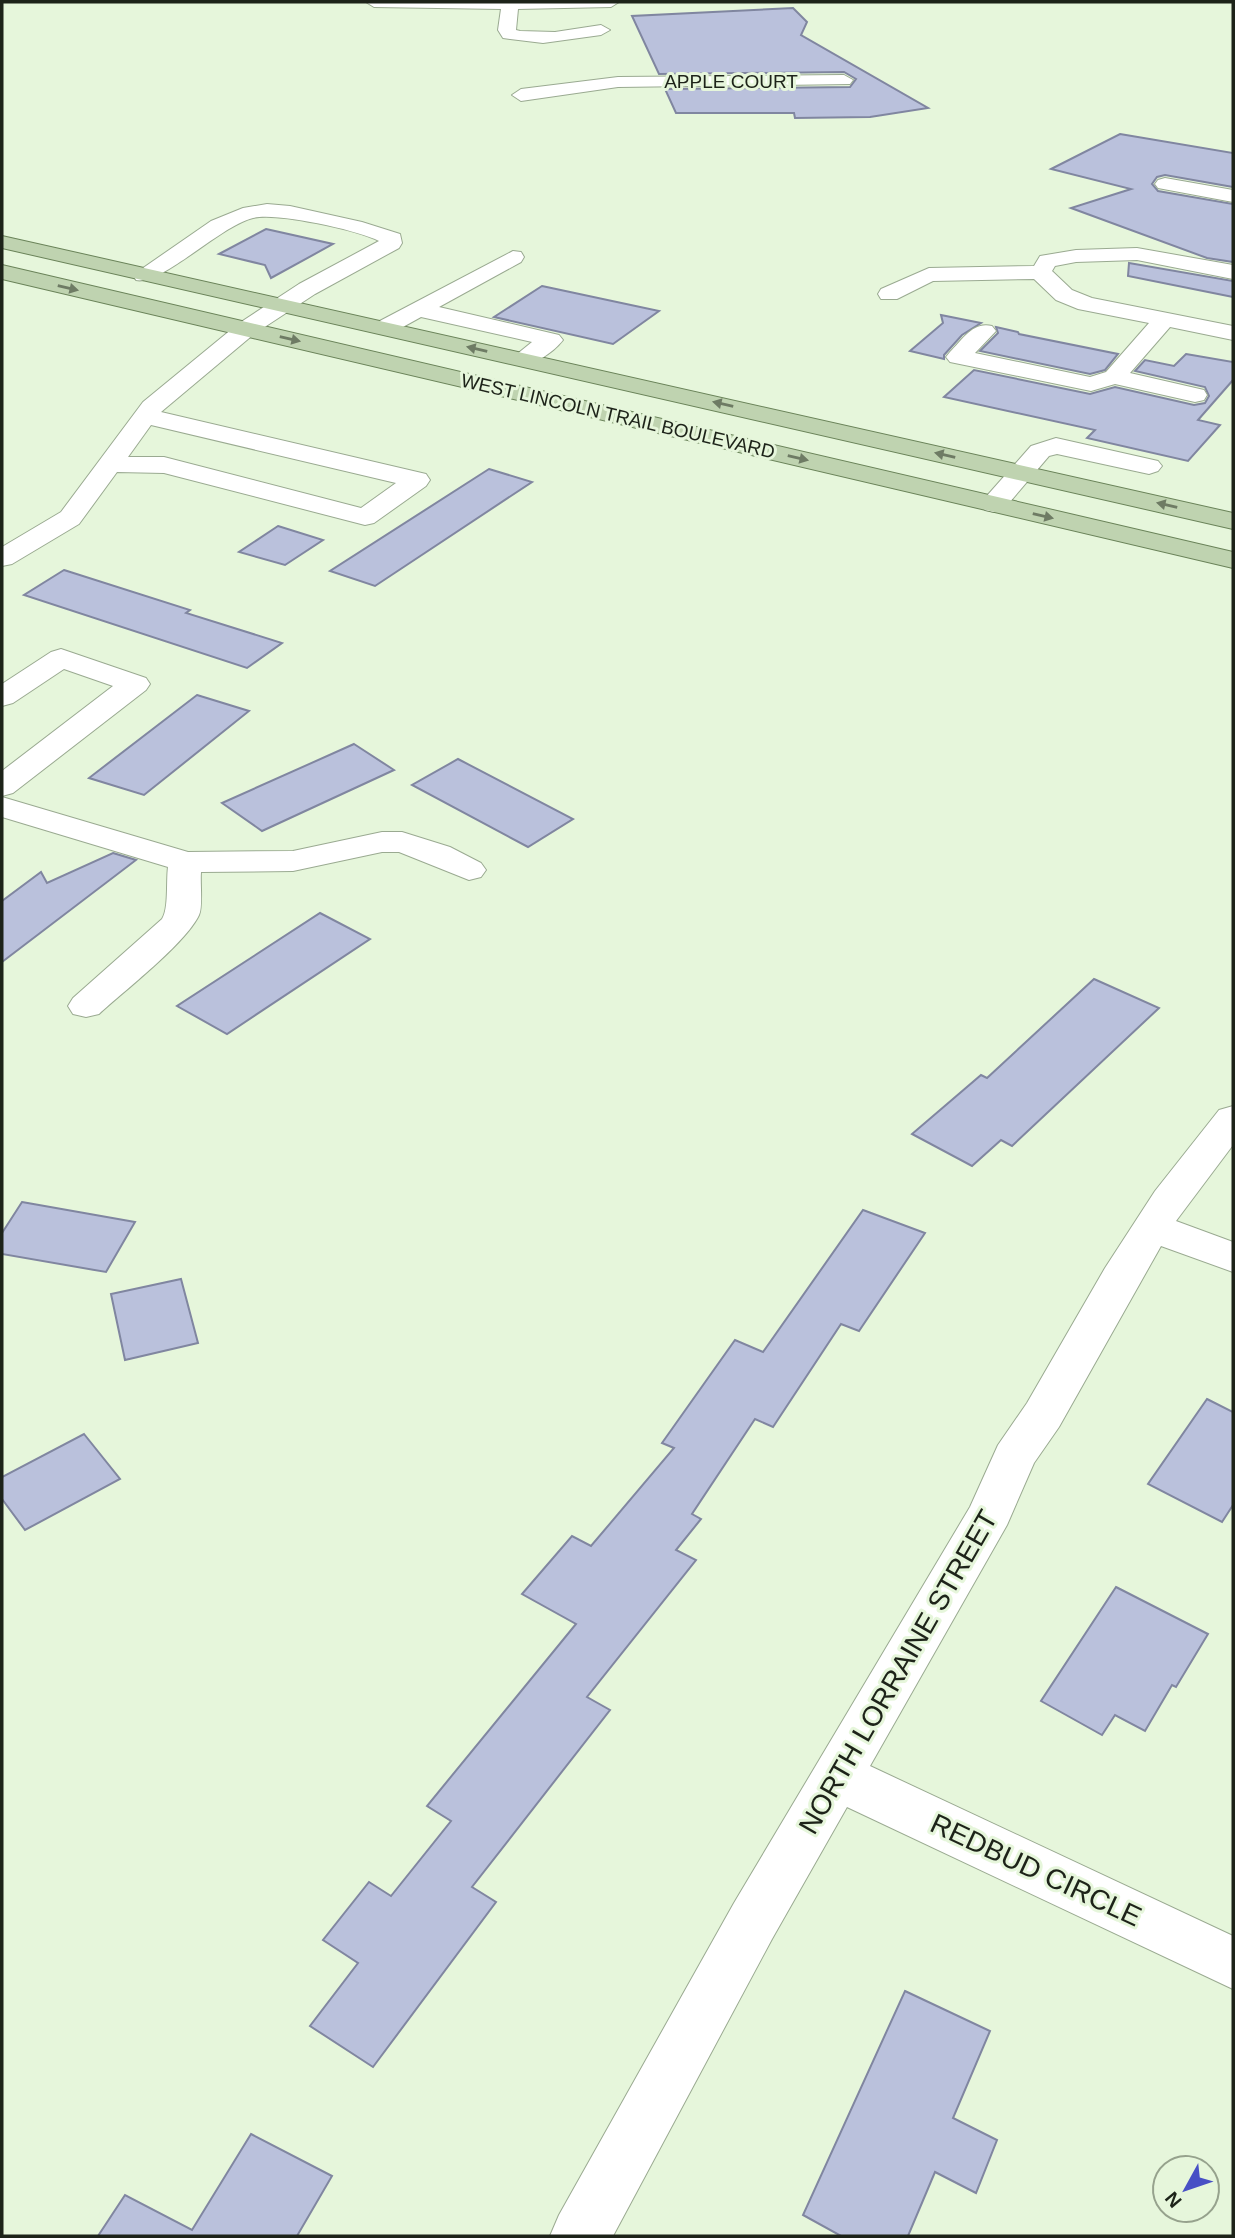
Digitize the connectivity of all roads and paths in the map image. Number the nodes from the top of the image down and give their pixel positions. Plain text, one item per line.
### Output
1 (374, 2) edge
2 (591, 2) edge
3 (611, 2) edge
4 (542, 3) edge
5 (510, 4) junction
6 (844, 80) dead end
7 (521, 95) dead end
8 (1165, 184) dead end
9 (1233, 196) edge
10 (2, 242) edge
11 (513, 257) dead end
12 (2, 272) edge
13 (1040, 272) junction
14 (1233, 272) edge
15 (144, 275) junction
16 (889, 294) dead end
17 (283, 305) junction
18 (418, 309) junction
19 (1164, 320) junction
20 (384, 328) junction
21 (246, 329) junction
22 (985, 331) dead end
23 (1233, 333) edge
24 (523, 359) junction
25 (1114, 377) junction
26 (1195, 395) dead end
27 (145, 416) junction
28 (110, 464) junction
29 (1149, 466) dead end
30 (1023, 473) junction
31 (994, 504) junction
32 (1233, 521) edge
33 (2, 558) edge
34 (1233, 560) edge
35 (2, 697) edge
36 (2, 786) edge
37 (2, 807) edge
38 (186, 862) junction
39 (469, 870) dead end
40 (86, 1006) dead end
41 (1233, 1119) edge
42 (1153, 1228) junction
43 (1233, 1258) edge
44 (840, 1775) junction
45 (1233, 1963) edge
46 (580, 2236) edge

1 - 5 street
2 - 3 street
2 - 4 street
2 - 5 street
4 - 5 street
6 - 7 street, APPLE COURT
8 - 9 street
10 - 15 main road, WEST LINCOLN TRAIL BOULEVARD
11 - 18 street
12 -> 21 main road, WEST LINCOLN TRAIL BOULEVARD
13 - 14 street
13 - 16 street
13 - 19 street
15 - 17 main road, WEST LINCOLN TRAIL BOULEVARD
15 - 17 street
17 - 20 main road, WEST LINCOLN TRAIL BOULEVARD
17 - 21 street
18 - 20 street
18 - 24 street
19 - 23 street
19 - 25 street
24 -> 20 main road, WEST LINCOLN TRAIL BOULEVARD
21 - 27 street
21 -> 31 main road, WEST LINCOLN TRAIL BOULEVARD
22 - 25 street
30 -> 24 main road, WEST LINCOLN TRAIL BOULEVARD
25 - 26 street
27 - 28 street
27 - 28 street
28 - 33 street
29 - 30 street
30 - 31 street
32 -> 30 main road, WEST LINCOLN TRAIL BOULEVARD
31 -> 34 main road, WEST LINCOLN TRAIL BOULEVARD
35 - 36 street
37 - 38 street
38 - 39 street
38 - 40 street
41 - 42 street, NORTH LORRAINE STREET
42 - 43 street
42 - 44 street, NORTH LORRAINE STREET
44 - 45 street, REDBUD CIRCLE
44 - 46 street, NORTH LORRAINE STREET

